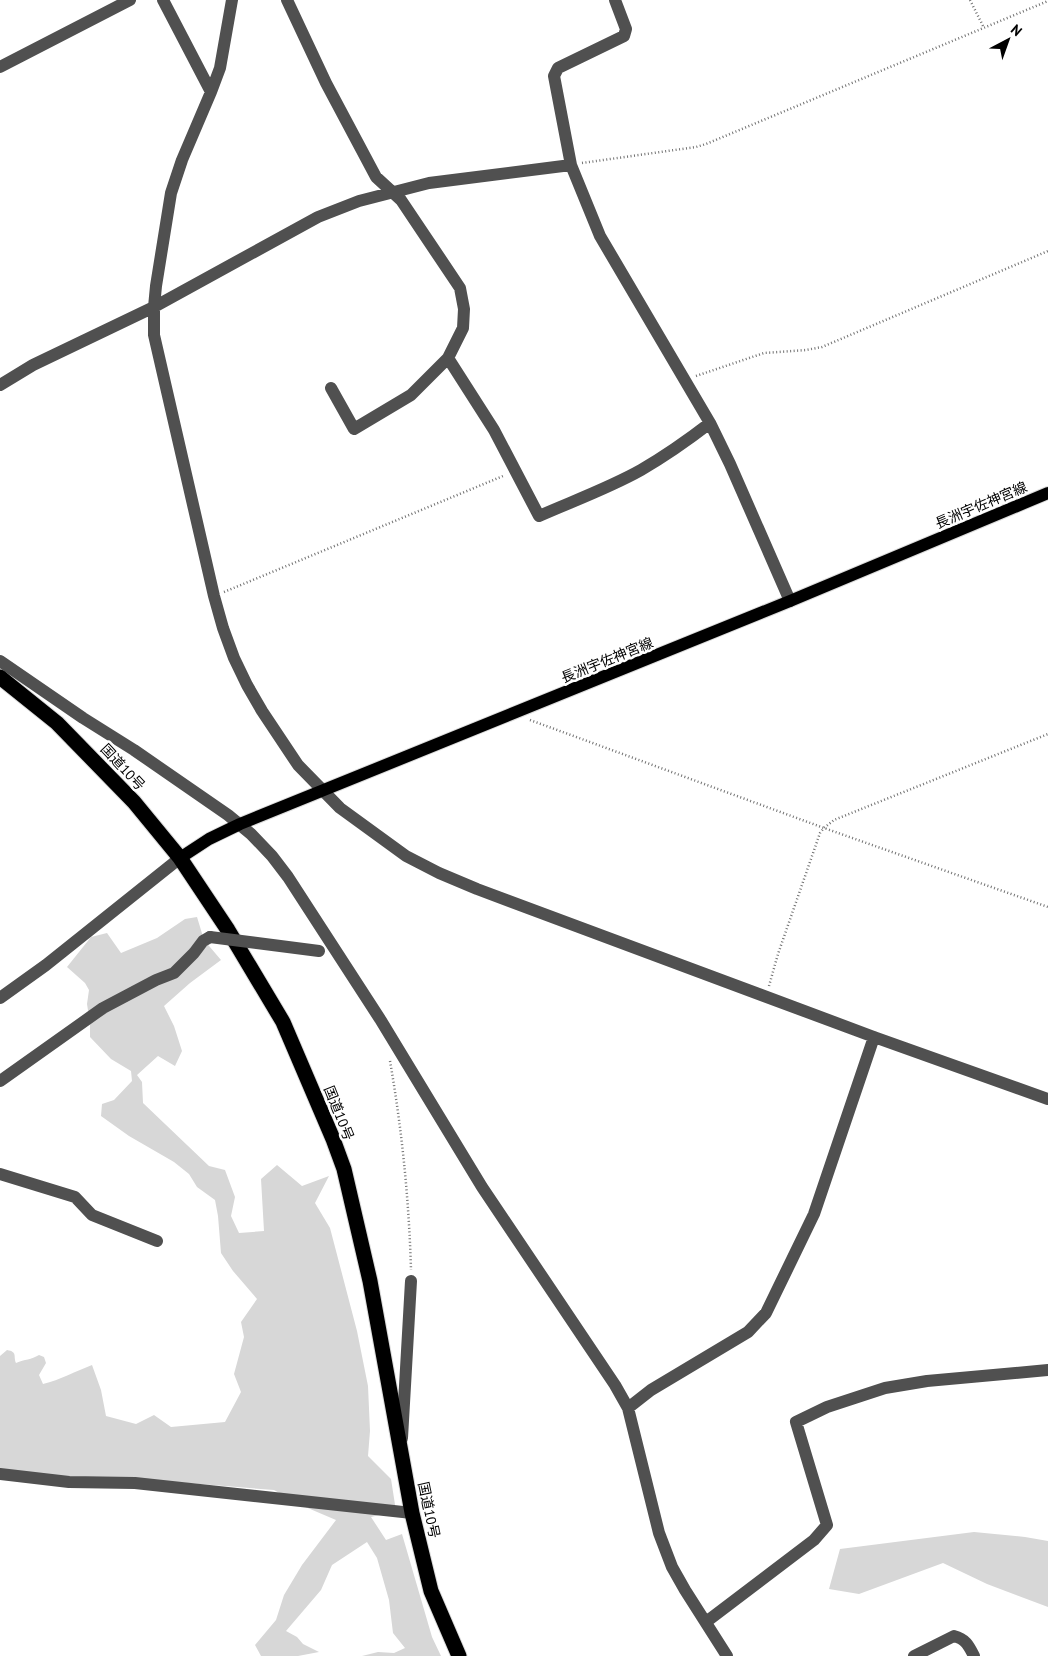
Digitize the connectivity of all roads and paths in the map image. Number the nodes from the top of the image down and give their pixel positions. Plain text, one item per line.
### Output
1 (130, 0) edge
2 (163, 0) edge
3 (232, 0) edge
4 (287, 0) edge
5 (615, 0) edge
6 (970, 0) edge
7 (1048, 0) edge
8 (984, 28) junction
9 (0, 67) edge
10 (211, 92) junction
11 (571, 165) junction
12 (392, 192) junction
13 (1048, 251) edge
14 (154, 307) junction
15 (448, 358) junction
16 (33, 364) junction
17 (0, 379) edge
18 (686, 380) junction
19 (0, 385) edge
20 (331, 388) dead end
21 (710, 423) junction
22 (514, 471) junction
23 (1048, 493) edge
24 (214, 596) junction
25 (790, 602) junction
26 (0, 660) edge
27 (0, 677) edge
28 (514, 714) junction
29 (1048, 734) edge
30 (323, 792) junction
31 (240, 824) junction
32 (824, 828) junction
33 (180, 858) junction
34 (1048, 906) edge
35 (338, 954) junction
36 (766, 996) junction
37 (0, 998) edge
38 (874, 1037) junction
39 (389, 1054) dead end
40 (0, 1081) edge
41 (1048, 1099) edge
42 (0, 1174) edge
43 (157, 1241) dead end
44 (412, 1281) joint
45 (1048, 1370) edge
46 (628, 1408) junction
47 (402, 1450) junction
48 (0, 1474) edge
49 (412, 1513) junction
50 (706, 1622) junction
51 (459, 1656) edge
52 (727, 1656) edge
53 (914, 1656) edge
54 (974, 1656) edge

1 - 9 street
2 - 10 street
3 - 10 street
4 - 12 street
5 - 11 street
6 - 8 path
7 - 8 path
8 - 11 path
10 - 14 street
11 - 12 street
11 - 18 street
12 - 14 street
12 - 15 street
13 - 18 path
14 - 16 street
14 - 24 street
15 - 20 street
15 - 22 street
16 - 17 street
16 - 19 street
18 - 21 street
21 - 22 street
21 - 25 street
22 - 24 path
23 - 25 main road, 長洲宇佐神宮線
24 - 30 street
25 - 28 main road, 長洲宇佐神宮線
26 - 31 street
27 - 33 highway, 国道10号
28 - 30 main road, 長洲宇佐神宮線
28 - 32 path
29 - 32 path
30 - 31 main road, 長洲宇佐神宮線
30 - 36 street
31 - 33 main road, 長洲宇佐神宮線
31 - 35 street
32 - 34 path
32 - 36 path
33 - 37 street
33 - 47 highway, 国道10号
35 - 40 street, bridge
35 - 46 street
36 - 38 street
38 - 41 street
38 - 46 street
39 - 44 path
42 - 43 street
44 - 47 street
45 - 50 street
46 - 50 street
47 - 49 highway, 国道10号
48 - 49 street
49 - 51 highway, 国道10号
50 - 52 street
53 - 54 street

